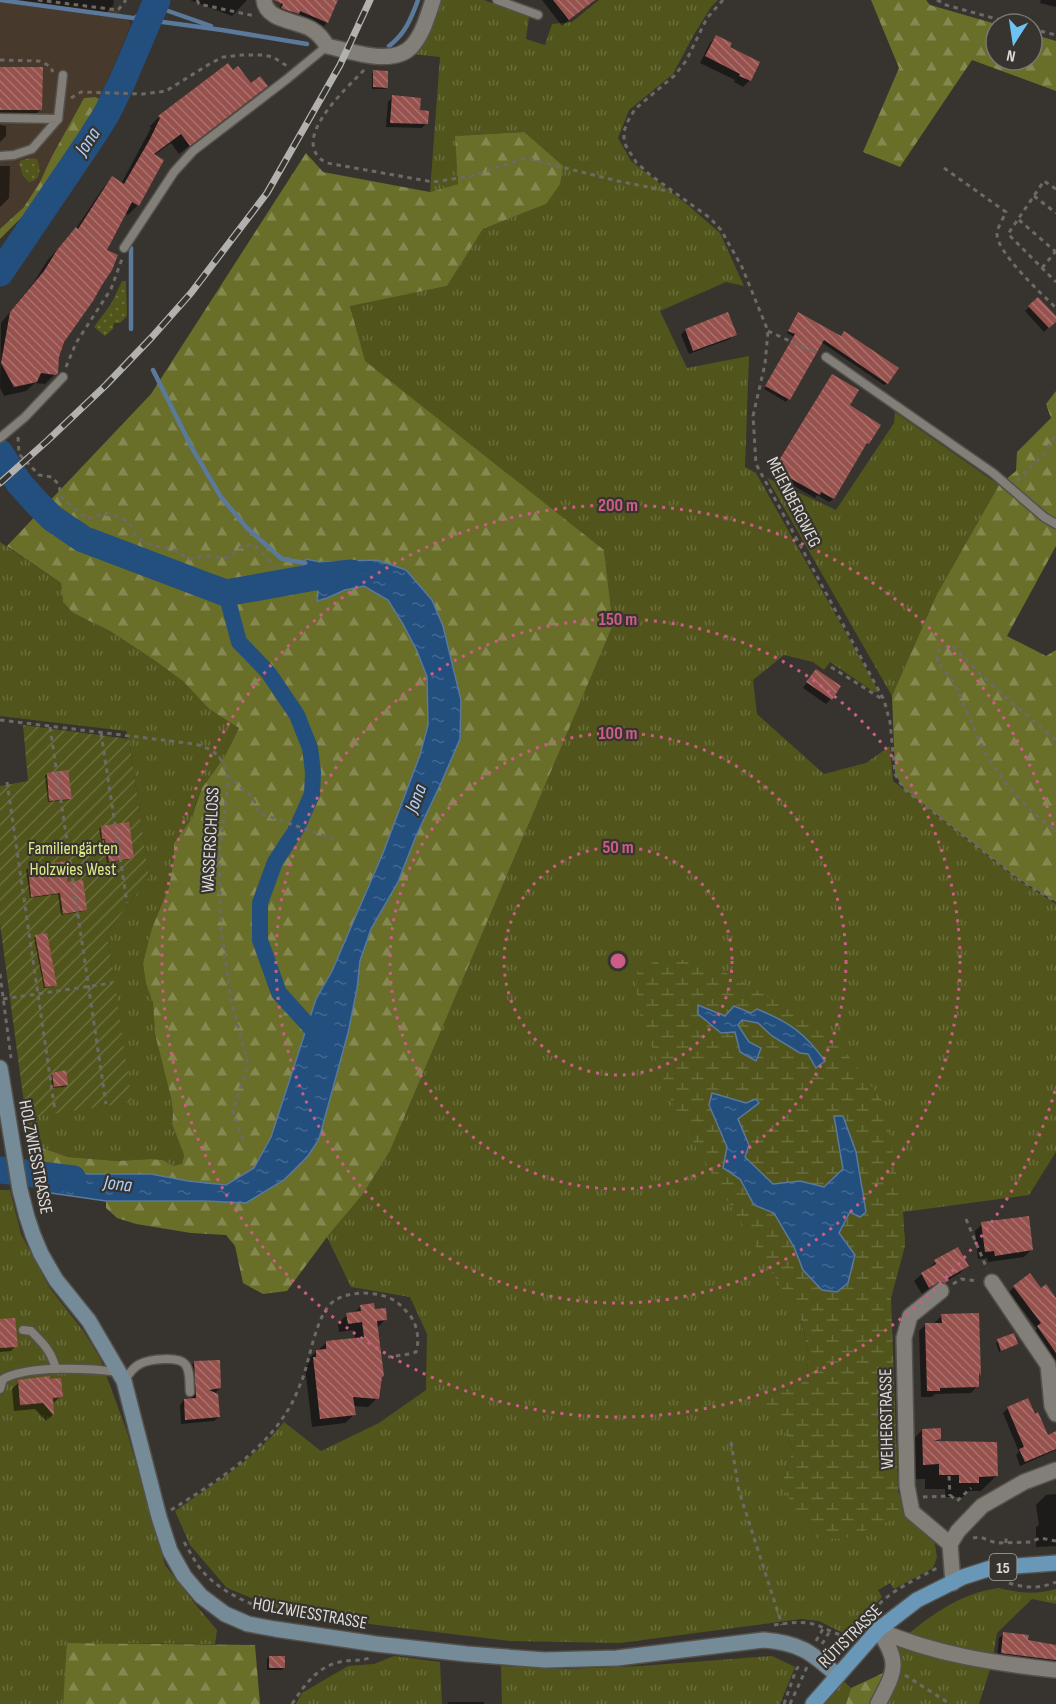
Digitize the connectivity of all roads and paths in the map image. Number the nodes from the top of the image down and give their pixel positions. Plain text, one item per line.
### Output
1 (38, 0) edge
2 (126, 0) edge
3 (197, 0) edge
4 (433, 0) edge
5 (497, 0) edge
6 (723, 0) edge
7 (937, 0) edge
8 (267, 7) edge
9 (538, 15) dead end
10 (984, 15) edge
11 (327, 46) junction
12 (376, 56) junction
13 (0, 60) edge
14 (296, 72) junction
15 (54, 73) dead end
16 (63, 75) dead end
17 (0, 118) edge
18 (58, 118) junction
19 (0, 156) edge
20 (944, 168) dead end
21 (1056, 189) edge
22 (674, 192) junction
23 (1034, 196) junction
24 (1056, 213) edge
25 (1018, 219) junction
26 (124, 248) joint
27 (1056, 252) edge
28 (1042, 268) junction
29 (1056, 282) edge
30 (1056, 308) edge
31 (768, 331) junction
32 (826, 357) joint
33 (63, 377) joint
34 (18, 423) junction
35 (1056, 434) edge
36 (0, 438) edge
37 (1010, 489) junction
38 (1056, 524) edge
39 (275, 567) dead end
40 (831, 667) dead end
41 (884, 700) junction
42 (0, 720) edge
43 (50, 727) junction
44 (101, 734) junction
45 (1056, 740) edge
46 (227, 774) junction
47 (7, 782) dead end
48 (1056, 831) edge
49 (332, 838) dead end
50 (1056, 902) edge
51 (127, 903) dead end
52 (112, 983) dead end
53 (88, 987) junction
54 (38, 993) junction
55 (3, 999) dead end
56 (0, 1068) edge
57 (106, 1104) dead end
58 (56, 1111) dead end
59 (245, 1145) dead end
60 (966, 1219) dead end
61 (992, 1282) junction
62 (941, 1291) joint
63 (23, 1330) dead end
64 (388, 1356) dead end
65 (56, 1369) junction
66 (121, 1377) junction
67 (0, 1389) edge
68 (190, 1392) dead end
69 (1056, 1414) edge
70 (731, 1442) dead end
71 (1056, 1470) edge
72 (949, 1476) dead end
73 (971, 1488) dead end
74 (950, 1496) junction
75 (909, 1498) junction
76 (159, 1517) junction
77 (1006, 1536) dead end
78 (967, 1541) dead end
79 (1056, 1541) edge
80 (1006, 1543) junction
81 (182, 1549) dead end
82 (951, 1551) junction
83 (1056, 1563) edge
84 (1004, 1581) dead end
85 (953, 1582) junction
86 (1056, 1582) edge
87 (257, 1612) dead end
88 (867, 1619) dead end
89 (782, 1624) junction
90 (771, 1626) dead end
91 (878, 1630) junction
92 (858, 1631) dead end
93 (783, 1641) junction
94 (376, 1644) junction
95 (894, 1668) junction
96 (1056, 1670) edge
97 (837, 1675) junction
98 (292, 1704) edge
99 (813, 1704) edge
100 (878, 1704) edge
101 (950, 1704) edge

1 - 2 path
3 - 8 path
4 - 12 street
5 - 9 lane
6 - 22 path, MEIENBERGWEG
7 - 10 path
8 - 11 street
11 - 12 street
11 - 14 lane
12 - 22 path
13 - 15 path
14 - 18 path
14 - 26 lane
16 - 18 lane
17 - 18 lane
18 - 19 lane
20 - 30 path
21 - 23 path
22 - 31 path, MEIENBERGWEG
23 - 24 path
23 - 25 path
25 - 27 path
25 - 28 path
26 - 33 path
27 - 28 path
28 - 29 path
31 - 32 path
31 - 41 path, MEIENBERGWEG
32 - 37 lane
33 - 34 lane
34 - 36 lane
34 - 39 path
35 - 37 path
37 - 38 lane
40 - 41 path
41 - 50 path, MEIENBERGWEG
42 - 43 path, WASSERSCHLOSS
43 - 44 path, WASSERSCHLOSS
43 - 53 path
44 - 46 path, WASSERSCHLOSS
44 - 51 path
45 - 48 path
46 - 49 path
46 - 59 path, WASSERSCHLOSS
47 - 54 path
52 - 53 path
53 - 54 path
53 - 57 path
54 - 55 path
54 - 58 path
56 - 66 street, HOLZWIESSTRASSE
60 - 61 path
61 - 62 path
61 - 69 street
62 - 75 street, WEIHERSTRASSE
63 - 65 lane
64 - 76 path
65 - 66 lane
65 - 67 lane
66 - 68 lane
66 - 76 street, HOLZWIESSTRASSE
70 - 89 path
71 - 82 street
72 - 74 path
73 - 74 path
74 - 75 path
75 - 82 street, WEIHERSTRASSE
76 - 94 street, HOLZWIESSTRASSE
77 - 80 path
78 - 80 path
79 - 80 path
81 - 87 path
82 - 85 street
82 - 88 path
83 - 85 main road, RÜTISTRASSE / 15
84 - 86 path
85 - 91 main road, RÜTISTRASSE / 15
89 - 90 path
89 - 92 path
89 - 93 path
91 - 95 street
91 - 96 street
91 - 97 main road, RÜTISTRASSE / 15
93 - 94 street, HOLZWIESSTRASSE
93 - 97 street, HOLZWIESSTRASSE
94 - 98 path
95 - 100 street
95 - 101 path
97 - 99 main road, RÜTISTRASSE / 15

